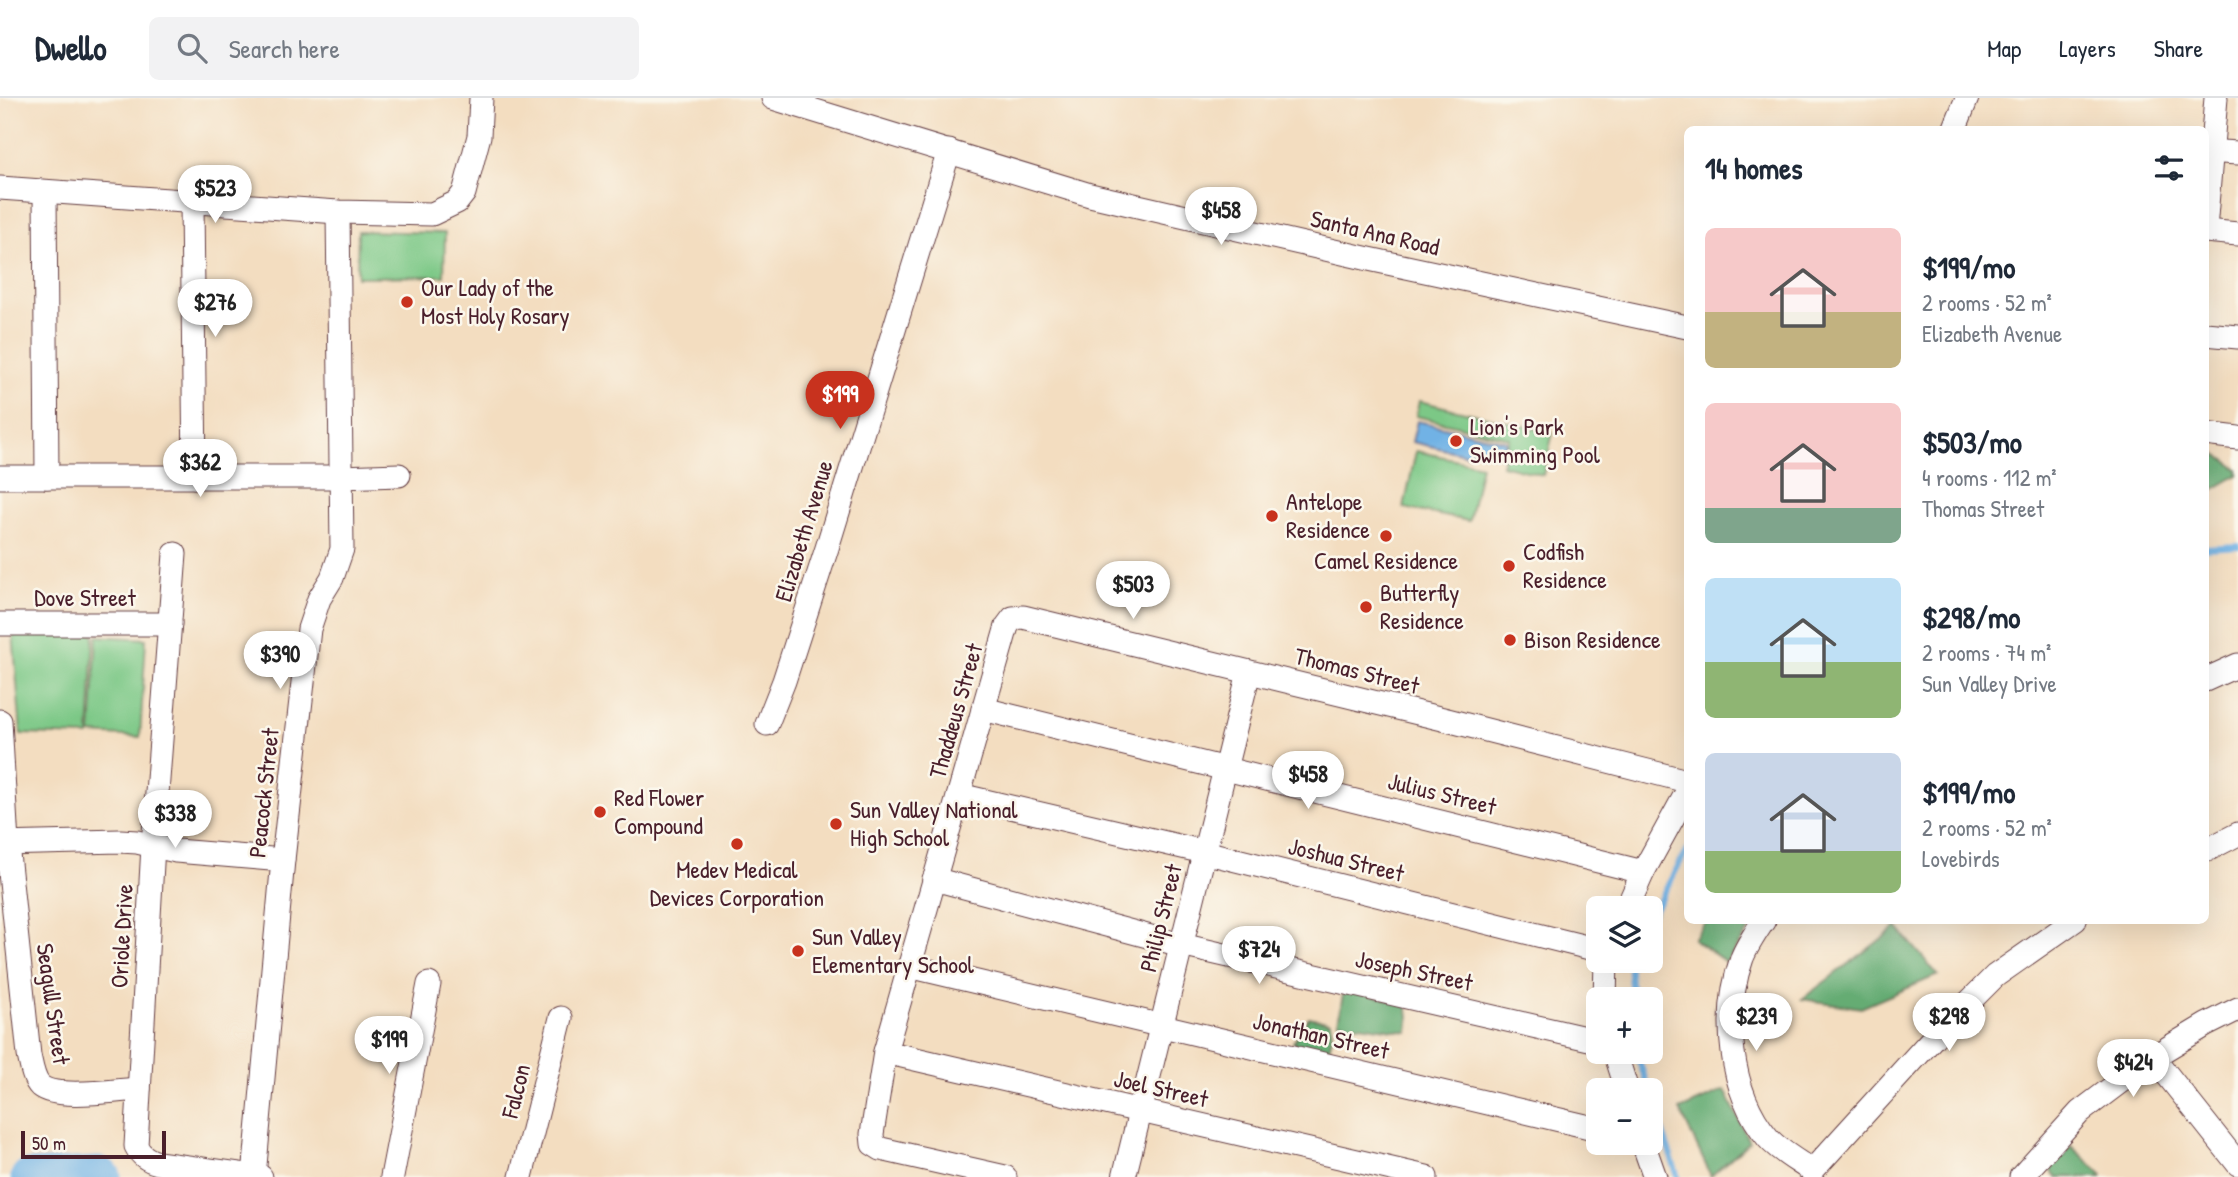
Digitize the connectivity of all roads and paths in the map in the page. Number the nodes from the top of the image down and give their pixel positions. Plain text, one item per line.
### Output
1 (481, 98) edge
2 (773, 98) edge
3 (1967, 98) edge
4 (2216, 98) edge
5 (1956, 126) edge
6 (2209, 144) edge
7 (949, 151) junction
8 (2209, 151) edge
9 (2238, 153) edge
10 (0, 188) edge
11 (45, 191) junction
12 (192, 202) junction
13 (338, 212) junction
14 (2209, 230) edge
15 (2238, 234) edge
16 (1684, 326) edge
17 (2209, 334) edge
18 (2238, 337) edge
19 (2209, 434) edge
20 (2238, 438) edge
21 (400, 475) dead end
22 (0, 477) edge
23 (47, 477) junction
24 (195, 477) junction
25 (341, 477) junction
26 (175, 554) dead end
27 (1013, 618) joint
28 (0, 624) edge
29 (170, 624) junction
30 (2238, 665) edge
31 (1249, 671) junction
32 (2209, 678) edge
33 (983, 709) junction
34 (0, 721) edge
35 (767, 724) dead end
36 (1225, 768) junction
37 (1684, 780) edge
38 (959, 795) junction
39 (1684, 797) edge
40 (2238, 834) edge
41 (3, 844) edge
42 (153, 846) junction
43 (2209, 849) edge
44 (1204, 852) junction
45 (283, 860) junction
46 (1643, 872) junction
47 (934, 879) junction
48 (1632, 896) edge
49 (1761, 924) edge
50 (2069, 924) edge
51 (1181, 945) junction
52 (1586, 947) edge
53 (909, 966) junction
54 (429, 984) dead end
55 (2238, 1009) edge
56 (561, 1018) dead end
57 (1161, 1026) junction
58 (1586, 1038) edge
59 (885, 1052) junction
60 (2153, 1057) junction
61 (139, 1089) junction
62 (1141, 1111) junction
63 (1586, 1126) edge
64 (1647, 1155) edge
65 (2238, 1164) edge
66 (939, 1170) edge
67 (2027, 1175) edge
68 (258, 1176) edge
69 (1655, 1176) edge
70 (393, 1177) edge
71 (521, 1177) edge
72 (1005, 1177) edge
73 (1125, 1177) edge
74 (1426, 1177) edge

1 - 13 street
2 - 7 street, Santa Ana Road
3 - 5 street
4 - 6 street
7 - 16 street, Santa Ana Road
7 - 35 street, Elizabeth Avenue
8 - 9 street
10 - 11 street
11 - 12 street
11 - 23 street
12 - 13 street
12 - 24 street
13 - 25 street, Peacock Street
14 - 15 street
17 - 18 street
19 - 20 street
21 - 25 street
22 - 23 street
23 - 24 street
24 - 25 street
25 - 45 street, Peacock Street
26 - 29 street, Oriole Drive
27 - 31 street, Thomas Street
27 - 33 street, Thaddeus Street
28 - 29 street, Dove Street
29 - 42 street, Oriole Drive
30 - 32 street
31 - 36 street, Philip Street
31 - 37 street, Thomas Street
33 - 36 street, Julius Street
33 - 38 street, Thaddeus Street
34 - 41 street, Seagull Street
36 - 44 street, Philip Street
36 - 46 street, Julius Street
38 - 44 street, Joshua Street
38 - 47 street, Thaddeus Street
39 - 46 street
40 - 43 street
41 - 42 street
41 - 61 street, Seagull Street
42 - 45 street
42 - 61 street, Oriole Drive
44 - 51 street, Philip Street
44 - 52 street, Joshua Street
45 - 68 street, Peacock Street
46 - 48 street
47 - 51 street, Joseph Street
47 - 53 street, Thaddeus Street
49 - 50 street
51 - 57 street, Philip Street
51 - 58 street, Joseph Street
53 - 57 street, Jonathan Street
53 - 59 street, Thaddeus Street
54 - 70 street
55 - 60 street
56 - 71 street, Falcon
57 - 62 street, Philip Street
57 - 63 street, Jonathan Street
59 - 62 street, Joel Street
59 - 66 street, Thaddeus Street
60 - 65 street
60 - 67 street
61 - 68 street, Oriole Drive
62 - 73 street, Philip Street
62 - 74 street, Joel Street
64 - 69 street
66 - 72 street

